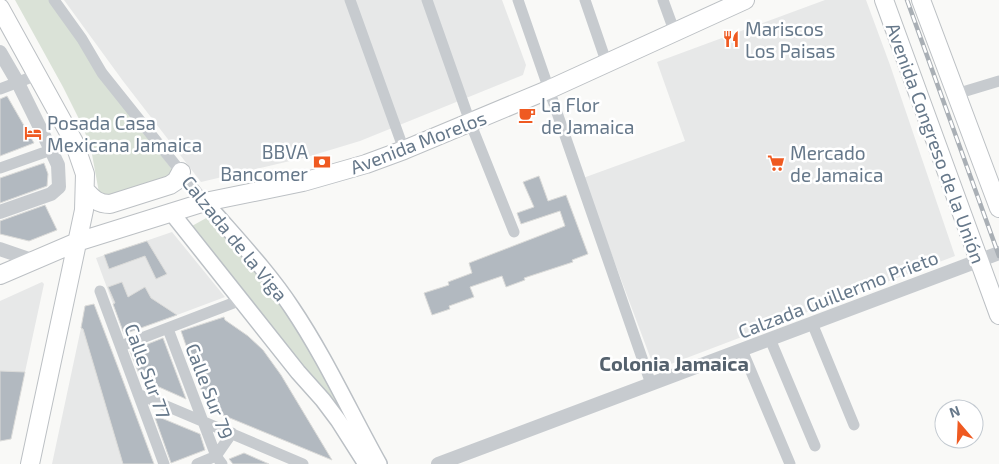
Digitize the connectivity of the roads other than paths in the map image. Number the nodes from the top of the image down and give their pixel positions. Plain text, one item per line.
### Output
1 (54, 0) edge
2 (350, 0) edge
3 (427, 0) edge
4 (518, 0) edge
5 (585, 0) edge
6 (663, 0) edge
7 (744, 0) edge
8 (884, 0) edge
9 (921, 0) edge
10 (2, 16) edge
11 (675, 33) junction
12 (0, 52) edge
13 (607, 64) junction
14 (37, 74) junction
15 (999, 81) edge
16 (18, 82) junction
17 (0, 89) edge
18 (550, 89) junction
19 (956, 94) junction
20 (470, 122) junction
21 (51, 150) junction
22 (404, 150) junction
23 (0, 168) edge
24 (181, 172) junction
25 (85, 190) junction
26 (205, 202) junction
27 (999, 208) edge
28 (0, 212) edge
29 (171, 212) junction
30 (514, 232) dead end
31 (77, 242) junction
32 (0, 249) edge
33 (999, 253) edge
34 (32, 260) junction
35 (979, 261) junction
36 (0, 275) edge
37 (100, 291) dead end
38 (241, 300) junction
39 (999, 315) edge
40 (812, 323) junction
41 (168, 328) junction
42 (770, 339) junction
43 (121, 346) junction
44 (742, 350) junction
45 (651, 384) junction
46 (138, 394) junction
47 (323, 400) junction
48 (204, 422) junction
49 (854, 424) dead end
50 (232, 433) junction
51 (368, 443) junction
52 (815, 446) dead end
53 (219, 460) edge
54 (30, 464) edge
55 (164, 464) edge
56 (197, 464) edge
57 (303, 464) edge
58 (366, 464) edge
59 (379, 464) edge
60 (438, 464) edge
61 (790, 464) edge

1 - 24 street, Calzada de la Viga
2 - 22 street
3 - 20 street
4 - 18 street
5 - 13 street
6 - 11 street
7 - 11 main road, Avenida Morelos
8 - 35 main road, Avenida Congreso de la Unión
9 - 19 main road, Avenida Congreso de la Unión
10 - 14 main road
11 - 13 main road, Avenida Morelos
12 - 16 street
13 - 18 main road, Avenida Morelos
14 - 16 street
14 - 25 main road
15 - 19 street
16 - 17 street
16 - 21 street
18 - 20 main road, Avenida Morelos
18 - 45 street
19 - 27 main road, Avenida Congreso de la Unión
20 - 22 main road, Avenida Morelos
20 - 30 street
21 - 23 street
21 - 28 street
22 - 26 main road, Avenida Morelos
24 - 25 main road
24 - 26 street, Calzada de la Viga
25 - 31 main road
26 - 29 main road, Avenida Morelos
26 - 51 main road, Calzada de la Viga
29 - 31 main road, Avenida Morelos
29 - 38 main road, Calzada de la Viga
31 - 34 main road, Avenida Morelos
31 - 54 main road
32 - 34 street
33 - 35 street, Calzada Guillermo Prieto
34 - 36 main road, Avenida Morelos
35 - 39 main road, Avenida Congreso de la Unión
35 - 40 street, Calzada Guillermo Prieto
37 - 43 street, Calle Sur 77
38 - 41 street
38 - 47 main road, Calzada de la Viga
40 - 42 street, Calzada Guillermo Prieto
40 - 49 street
41 - 43 street
41 - 48 street, Calle Sur 79
42 - 44 street, Calzada Guillermo Prieto
42 - 52 street
43 - 46 street, Calle Sur 77
44 - 45 street, Calzada Guillermo Prieto
44 - 61 street
45 - 60 street, Calzada Guillermo Prieto
46 - 48 street
46 - 55 street, Calle Sur 77
47 - 51 main road
47 - 58 main road, Calzada de la Viga
48 - 50 street
48 - 53 street, Calle Sur 79
50 - 53 street
50 - 57 street
51 - 59 main road, Calzada de la Viga
53 - 56 street

